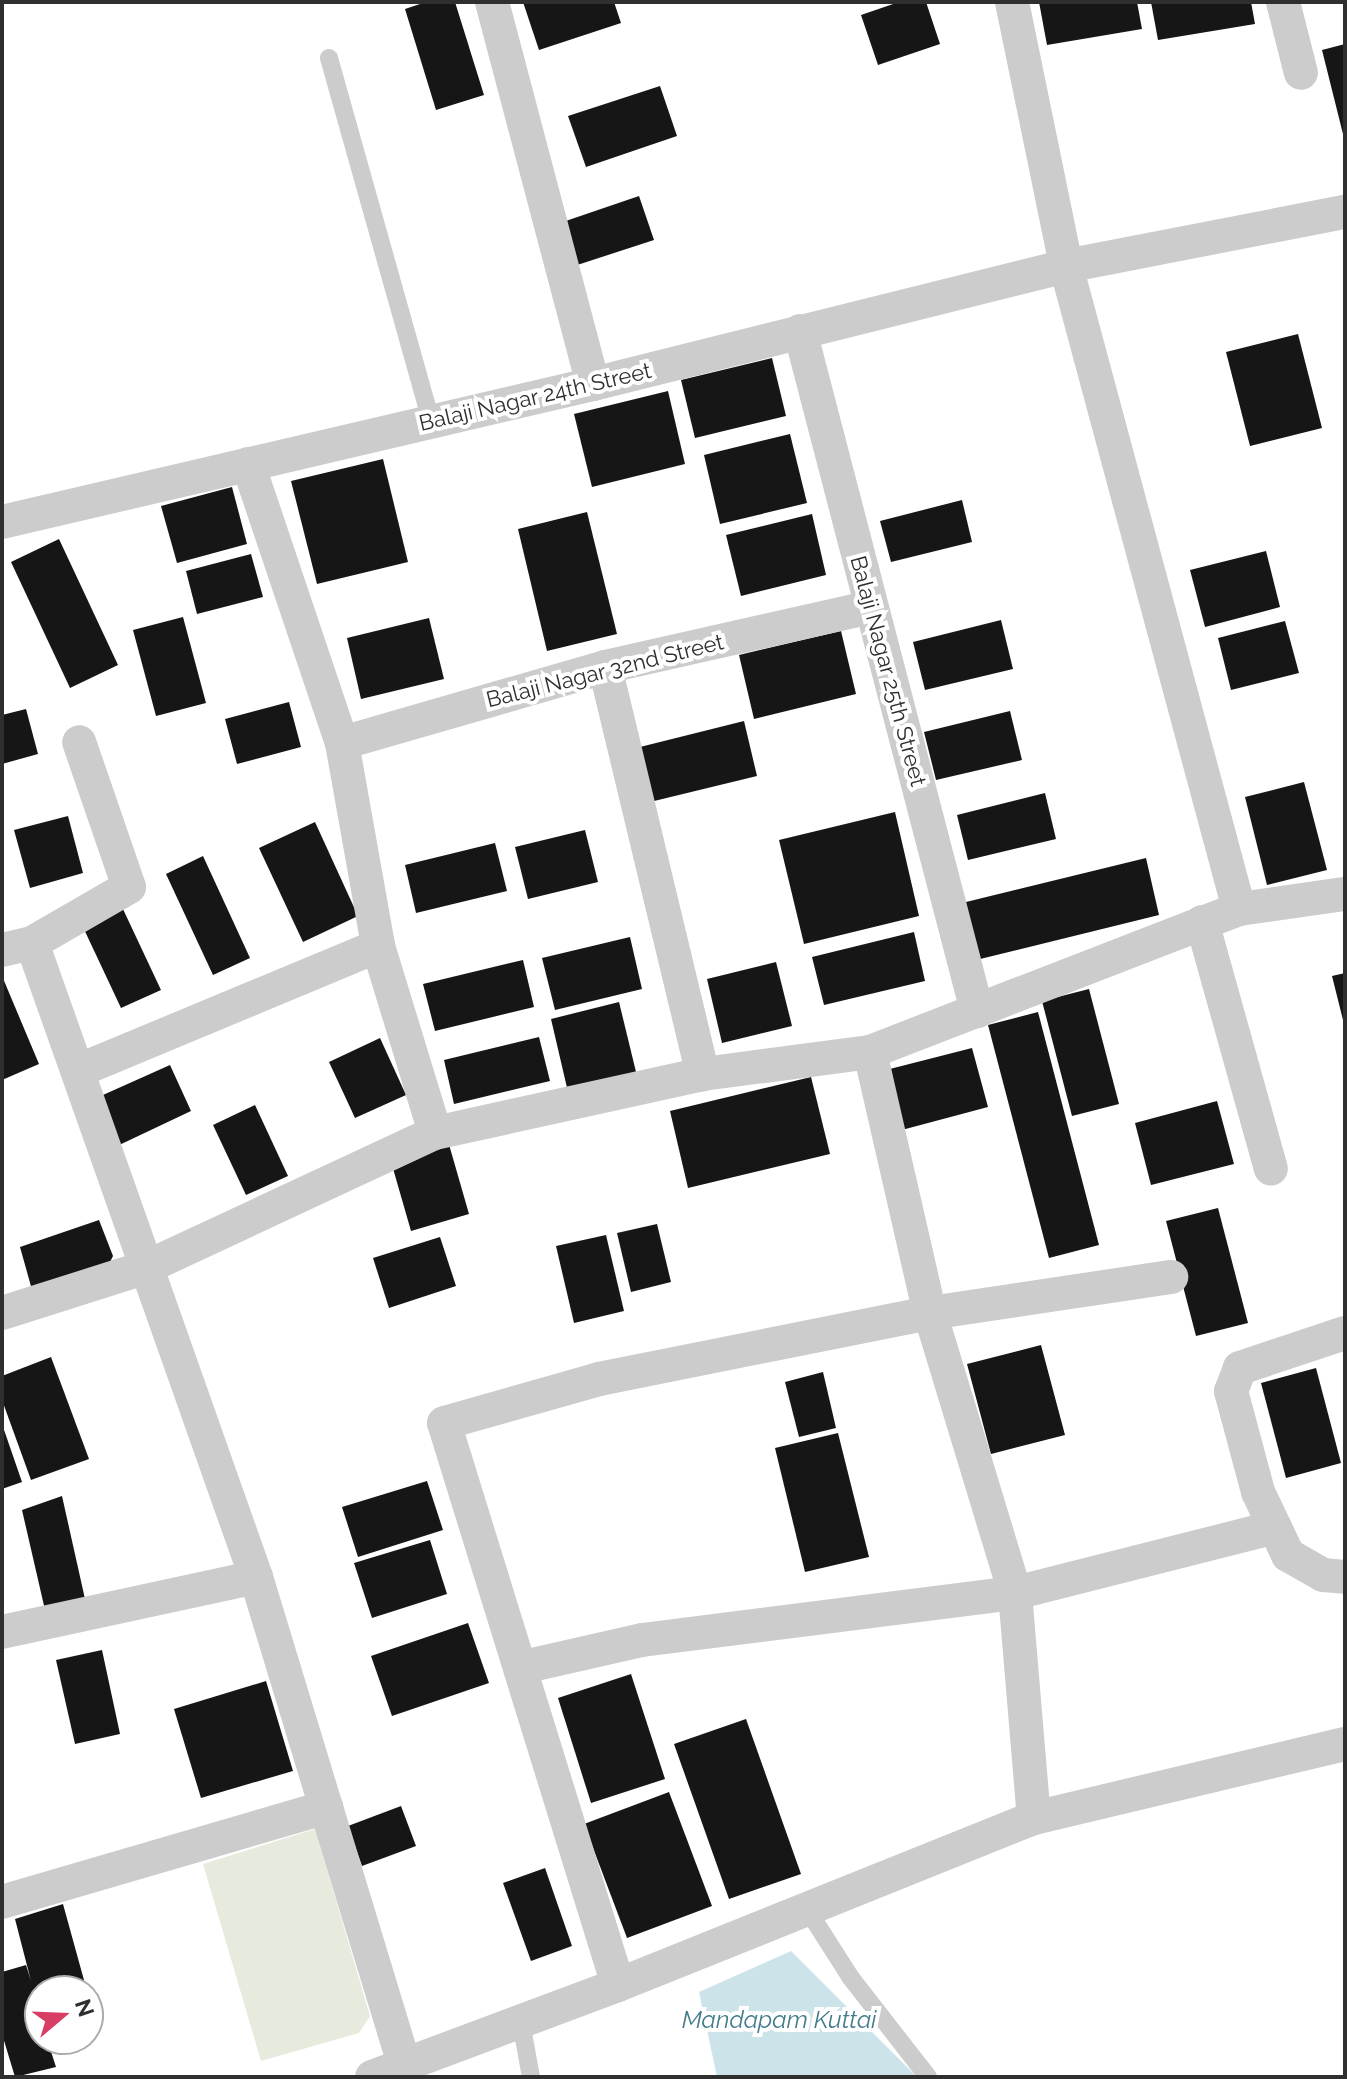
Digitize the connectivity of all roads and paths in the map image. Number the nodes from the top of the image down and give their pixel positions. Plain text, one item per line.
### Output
1 (492, 2) edge
2 (1012, 2) edge
3 (1283, 2) edge
4 (329, 58) dead end
5 (1301, 73) dead end
6 (1345, 212) edge
7 (1066, 266) junction
8 (800, 331) junction
9 (593, 384) junction
10 (431, 422) junction
11 (248, 464) junction
12 (2, 522) edge
13 (871, 607) junction
14 (605, 667) junction
15 (79, 742) dead end
16 (342, 743) junction
17 (1345, 894) edge
18 (1239, 909) junction
19 (1202, 922) junction
20 (378, 946) junction
21 (17, 947) edge
22 (977, 1011) junction
23 (870, 1052) junction
24 (80, 1070) junction
25 (703, 1074) junction
26 (435, 1133) junction
27 (1271, 1169) dead end
28 (147, 1267) junction
29 (1171, 1277) dead end
30 (2, 1313) edge
31 (930, 1313) junction
32 (1345, 1333) edge
33 (1275, 1527) junction
34 (256, 1577) junction
35 (1345, 1577) edge
36 (1015, 1593) junction
37 (2, 1632) edge
38 (523, 1667) junction
39 (1345, 1744) edge
40 (326, 1807) junction
41 (1034, 1818) junction
42 (2, 1902) edge
43 (807, 1909) junction
44 (618, 1985) junction
45 (521, 2022) junction
46 (405, 2067) junction
47 (372, 2077) edge
48 (531, 2077) edge
49 (928, 2077) edge

1 - 9 street
2 - 7 street
3 - 5 street
4 - 10 lane
6 - 7 street, Balaji Nagar 24th Street
7 - 8 street, Balaji Nagar 24th Street
7 - 18 street
8 - 9 street, Balaji Nagar 24th Street
8 - 13 street, Balaji Nagar 25th Street
9 - 10 street, Balaji Nagar 24th Street
10 - 11 street, Balaji Nagar 24th Street
11 - 12 street, Balaji Nagar 24th Street
11 - 16 street
13 - 14 street, Balaji Nagar 32nd Street
13 - 22 street, Balaji Nagar 25th Street
14 - 16 street, Balaji Nagar 32nd Street
14 - 25 street
15 - 21 street
16 - 20 street
17 - 18 street
18 - 19 street
19 - 22 street
19 - 27 street
20 - 24 street
20 - 26 street
21 - 24 street
22 - 23 street
23 - 25 street
23 - 31 street
24 - 28 street
25 - 26 street
26 - 28 street
28 - 30 street
28 - 34 street
29 - 31 street
31 - 36 street
31 - 38 street
32 - 33 street
33 - 35 street
33 - 36 street
34 - 37 street
34 - 40 street
36 - 38 street
36 - 41 street
38 - 44 street
39 - 41 street
40 - 42 street
40 - 46 street
41 - 43 street
43 - 44 street
43 - 49 lane
44 - 45 street
45 - 46 street
45 - 48 lane
46 - 47 street

